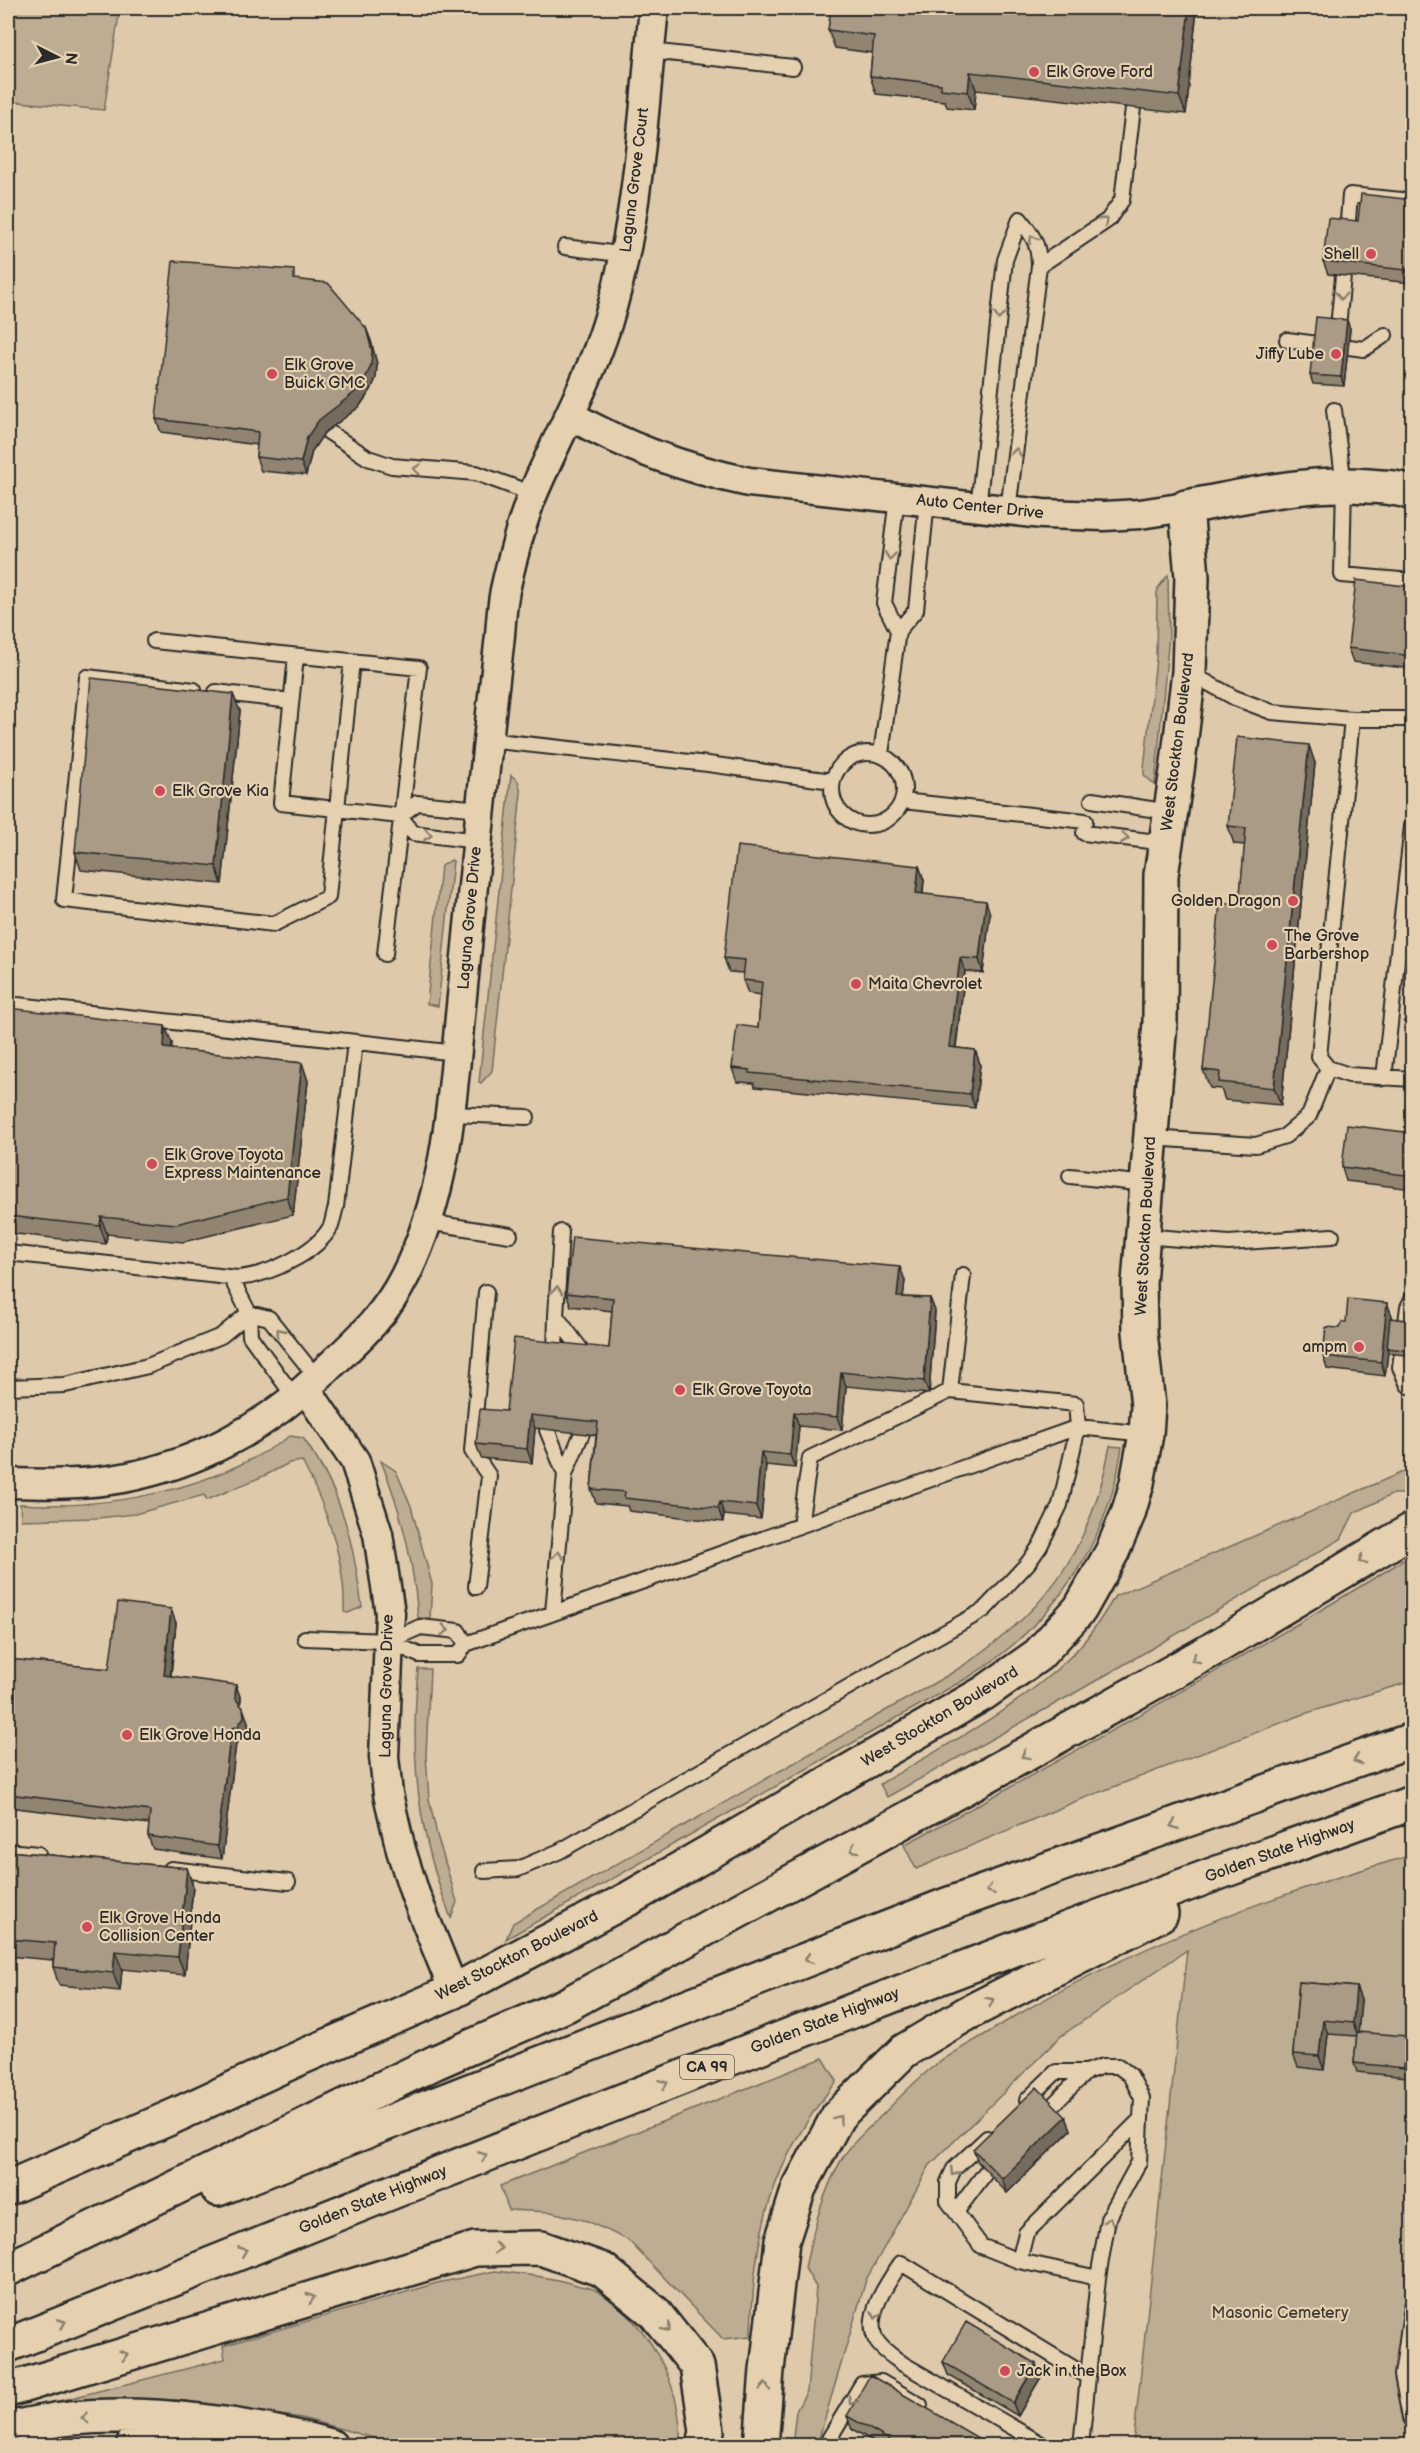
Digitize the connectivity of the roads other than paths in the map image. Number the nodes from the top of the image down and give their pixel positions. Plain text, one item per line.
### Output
1 (654, 8) edge
2 (650, 51) junction
3 (793, 67) dead end
4 (1133, 108) edge
5 (1413, 201) edge
6 (1347, 233) edge
7 (565, 247) dead end
8 (626, 255) junction
9 (1039, 266) junction
10 (1343, 276) edge
11 (1339, 316) dead end
12 (1385, 335) dead end
13 (1287, 340) dead end
14 (1318, 344) edge
15 (1348, 347) edge
16 (1334, 410) dead end
17 (570, 415) junction
18 (327, 431) edge
19 (1344, 484) junction
20 (1409, 488) edge
21 (533, 494) junction
22 (897, 498) junction
23 (927, 501) junction
24 (1186, 507) junction
25 (978, 508) junction
26 (1008, 510) junction
27 (1413, 581) edge
28 (898, 631) junction
29 (154, 641) dead end
30 (296, 656) junction
31 (352, 662) junction
32 (1189, 672) junction
33 (291, 700) junction
34 (1413, 718) edge
35 (1352, 719) junction
36 (488, 740) junction
37 (881, 754) junction
38 (832, 781) junction
39 (1092, 800) dead end
40 (903, 801) junction
41 (336, 809) junction
42 (481, 809) junction
43 (400, 816) junction
44 (1413, 826) edge
45 (1168, 828) junction
46 (477, 841) junction
47 (385, 954) dead end
48 (8, 1004) edge
49 (356, 1042) junction
50 (457, 1053) junction
51 (1328, 1068) junction
52 (1384, 1078) junction
53 (1413, 1079) edge
54 (451, 1114) junction
55 (527, 1117) dead end
56 (1151, 1138) junction
57 (1070, 1176) dead end
58 (1147, 1184) junction
59 (428, 1222) junction
60 (561, 1232) dead end
61 (510, 1235) dead end
62 (1143, 1236) junction
63 (1332, 1236) dead end
64 (8, 1253) edge
65 (963, 1275) dead end
66 (231, 1278) junction
67 (486, 1293) dead end
68 (1413, 1299) edge
69 (249, 1313) junction
70 (556, 1316) junction
71 (555, 1356) edge
72 (588, 1359) edge
73 (8, 1387) edge
74 (1413, 1387) edge
75 (306, 1388) junction
76 (951, 1391) junction
77 (1078, 1427) junction
78 (547, 1430) edge
79 (582, 1433) edge
80 (1146, 1434) junction
81 (565, 1474) junction
82 (8, 1483) edge
83 (800, 1525) junction
84 (1413, 1530) edge
85 (476, 1587) dead end
86 (553, 1613) junction
87 (305, 1638) dead end
88 (390, 1641) junction
89 (466, 1644) junction
90 (1413, 1740) edge
91 (1413, 1803) edge
92 (1300, 1843) junction
93 (8, 1851) edge
94 (54, 1856) edge
95 (159, 1867) edge
96 (484, 1871) dead end
97 (288, 1882) dead end
98 (454, 1990) junction
99 (1086, 2072) junction
100 (1014, 2112) edge
101 (1141, 2119) junction
102 (996, 2129) edge
103 (1028, 2129) edge
104 (1011, 2146) edge
105 (8, 2188) edge
106 (956, 2212) junction
107 (1019, 2261) junction
108 (8, 2269) edge
109 (1098, 2278) junction
110 (1413, 2306) edge
111 (8, 2345) edge
112 (1088, 2377) junction
113 (8, 2390) edge
114 (930, 2411) edge
115 (1413, 2418) edge
116 (8, 2429) edge
117 (265, 2432) junction
118 (133, 2445) edge
119 (330, 2445) edge
120 (704, 2445) edge
121 (760, 2445) edge
122 (829, 2445) edge
123 (1045, 2445) edge
124 (1081, 2445) edge

1 - 2 street, Laguna Grove Court
2 - 3 lane
2 - 8 street, Laguna Grove Court
9 -> 4 lane
5 - 6 lane
7 - 8 lane
8 - 17 street, Laguna Grove Court
9 -> 25 lane
26 -> 9 lane
10 -> 11 lane
12 - 15 lane
13 - 14 lane
16 - 19 lane
17 - 21 street, Laguna Grove Drive
17 - 22 street, Auto Center Drive
21 -> 18 lane
19 - 20 main road, Auto Center Drive
19 - 24 main road, Auto Center Drive
19 - 27 lane
21 - 36 street, Laguna Grove Drive
22 - 23 street, Auto Center Drive
22 -> 28 lane
23 - 25 street, Auto Center Drive
23 - 28 lane
24 - 26 street, Auto Center Drive
24 - 32 main road, West Stockton Boulevard
25 - 26 street, Auto Center Drive
28 - 37 lane
29 - 30 lane
30 - 31 lane
30 - 33 lane
31 - 41 lane
31 - 43 lane
32 - 35 lane
32 - 45 main road, West Stockton Boulevard
33 - 41 lane
33 - 41 lane
34 - 35 lane
35 - 51 lane
36 - 38 lane
36 - 42 street, Laguna Grove Drive
37 - 38 lane
37 - 40 lane
38 - 40 lane
39 - 45 lane
40 -> 45 lane
41 - 43 lane
42 - 43 lane
42 - 46 street, Laguna Grove Drive
43 -> 46 lane
43 - 47 lane
44 - 52 lane
45 - 56 main road, West Stockton Boulevard
46 - 50 street, Laguna Grove Drive
48 - 49 lane
49 - 50 lane
49 - 66 lane
50 - 54 street, Laguna Grove Drive
51 - 52 lane
51 - 56 lane
52 - 53 lane
54 - 55 lane
54 - 59 street, Laguna Grove Drive
56 - 58 main road, West Stockton Boulevard
57 - 58 lane
58 - 62 main road, West Stockton Boulevard
59 - 61 lane
59 - 75 street, Laguna Grove Drive
70 -> 60 lane
62 - 63 lane
62 - 80 main road, West Stockton Boulevard
64 - 66 lane
65 - 76 lane
66 - 69 lane
67 - 85 lane
68 - 74 lane
69 - 73 lane
69 - 75 lane
75 -> 69 lane
70 - 71 lane
70 - 72 lane
75 - 82 street, Laguna Grove Drive
75 - 88 street, Laguna Grove Drive
76 - 77 lane
76 - 83 lane
77 - 80 lane
77 - 83 lane
77 - 96 lane
78 - 81 lane
79 - 81 lane
80 - 98 main road, West Stockton Boulevard
86 -> 81 lane
83 - 86 lane
84 -> 108 main road
86 - 89 lane
87 - 88 lane
88 - 89 lane
88 -> 89 lane
88 - 98 street, Laguna Grove Drive
90 -> 108 main road
91 - 92 main road, Golden State Highway / CA 99
111 -> 92 main road, Golden State Highway / CA 99
121 -> 92 main road
93 - 94 lane
95 - 97 lane
98 - 105 main road, West Stockton Boulevard
99 - 100 lane
99 - 101 lane
99 - 103 lane
101 - 107 lane
109 -> 101 lane
102 -> 106 lane
104 - 106 lane
106 - 107 lane
107 - 109 lane
109 - 112 lane
110 - 115 lane
112 -> 123 lane
112 - 124 lane
113 -> 120 main road
114 -> 122 lane
117 -> 116 main road
117 - 118 main road
117 - 119 main road

